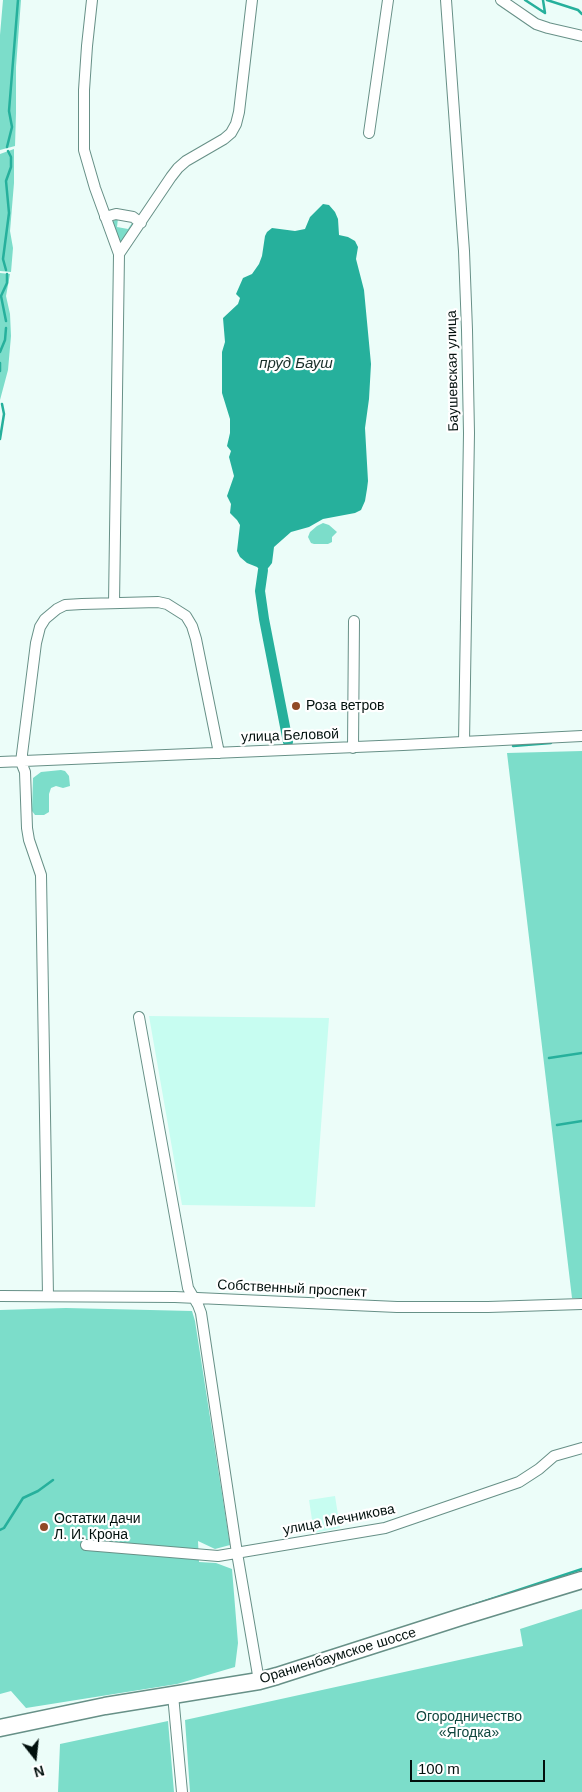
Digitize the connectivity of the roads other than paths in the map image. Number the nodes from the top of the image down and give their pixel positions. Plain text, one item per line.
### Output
1 (92, 0) edge
2 (252, 0) edge
3 (388, 0) edge
4 (446, 0) edge
5 (501, 0) edge
6 (582, 36) edge
7 (369, 133) dead end
8 (105, 217) junction
9 (141, 223) junction
10 (119, 254) junction
11 (114, 603) junction
12 (354, 621) dead end
13 (582, 736) edge
14 (464, 742) junction
15 (353, 748) junction
16 (219, 753) junction
17 (0, 762) edge
18 (21, 762) junction
19 (139, 1017) dead end
20 (0, 1296) edge
21 (48, 1296) junction
22 (194, 1298) junction
23 (582, 1304) edge
24 (582, 1448) edge
25 (86, 1544) dead end
26 (237, 1553) junction
27 (582, 1580) edge
28 (259, 1681) junction
29 (173, 1695) junction
30 (0, 1728) edge
31 (182, 1792) edge

1 - 8 street
2 - 9 street
3 - 7 street
4 - 14 street, Баушевская улица
5 - 6 street
8 - 9 street
8 - 10 street
9 - 10 street
10 - 11 street
11 - 16 street
11 - 18 street
12 - 15 street
13 - 14 street, улица Беловой
14 - 15 street, улица Беловой
15 - 16 street, улица Беловой
16 - 18 street, улица Беловой
17 - 18 street, улица Беловой
18 - 21 street
19 - 22 street
20 - 21 street, Собственный проспект
21 - 22 street, Собственный проспект
22 - 23 street, Собственный проспект
22 - 26 street
24 - 26 street, улица Мечникова
25 - 26 street, улица Мечникова
26 - 28 street
27 - 28 main road, Ораниенбаумское шоссе
28 - 29 main road, Ораниенбаумское шоссе
29 - 30 main road, Ораниенбаумское шоссе
29 - 31 street

